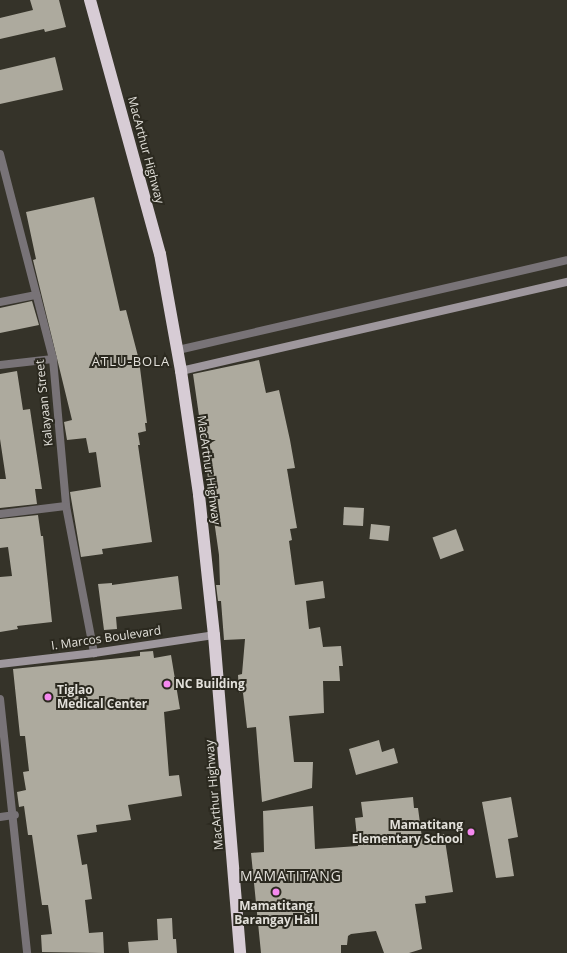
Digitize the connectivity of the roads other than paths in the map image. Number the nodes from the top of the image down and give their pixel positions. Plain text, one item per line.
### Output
1 (90, 0) edge
2 (0, 154) edge
3 (567, 260) edge
4 (567, 282) edge
5 (36, 295) junction
6 (0, 302) edge
7 (178, 350) junction
8 (53, 359) junction
9 (0, 366) edge
10 (181, 371) junction
11 (66, 506) junction
12 (0, 514) edge
13 (214, 635) junction
14 (94, 654) junction
15 (0, 664) edge
16 (0, 699) edge
17 (15, 816) junction
18 (0, 817) edge
19 (28, 953) edge
20 (240, 953) edge

1 - 7 highway, MacArthur Highway
2 - 5 street, Kalayaan Street
3 - 7 street
4 - 10 main road
5 - 6 street
5 - 8 street, Kalayaan Street
7 - 10 highway, MacArthur Highway
8 - 9 street
8 - 11 street, Kalayaan Street
10 - 13 highway, MacArthur Highway
11 - 12 street
11 - 14 street, Kalayaan Street
13 - 14 main road, I. Marcos Boulevard
13 - 20 highway, MacArthur Highway
14 - 15 main road, I. Marcos Boulevard
16 - 17 street
17 - 18 street
17 - 19 street

